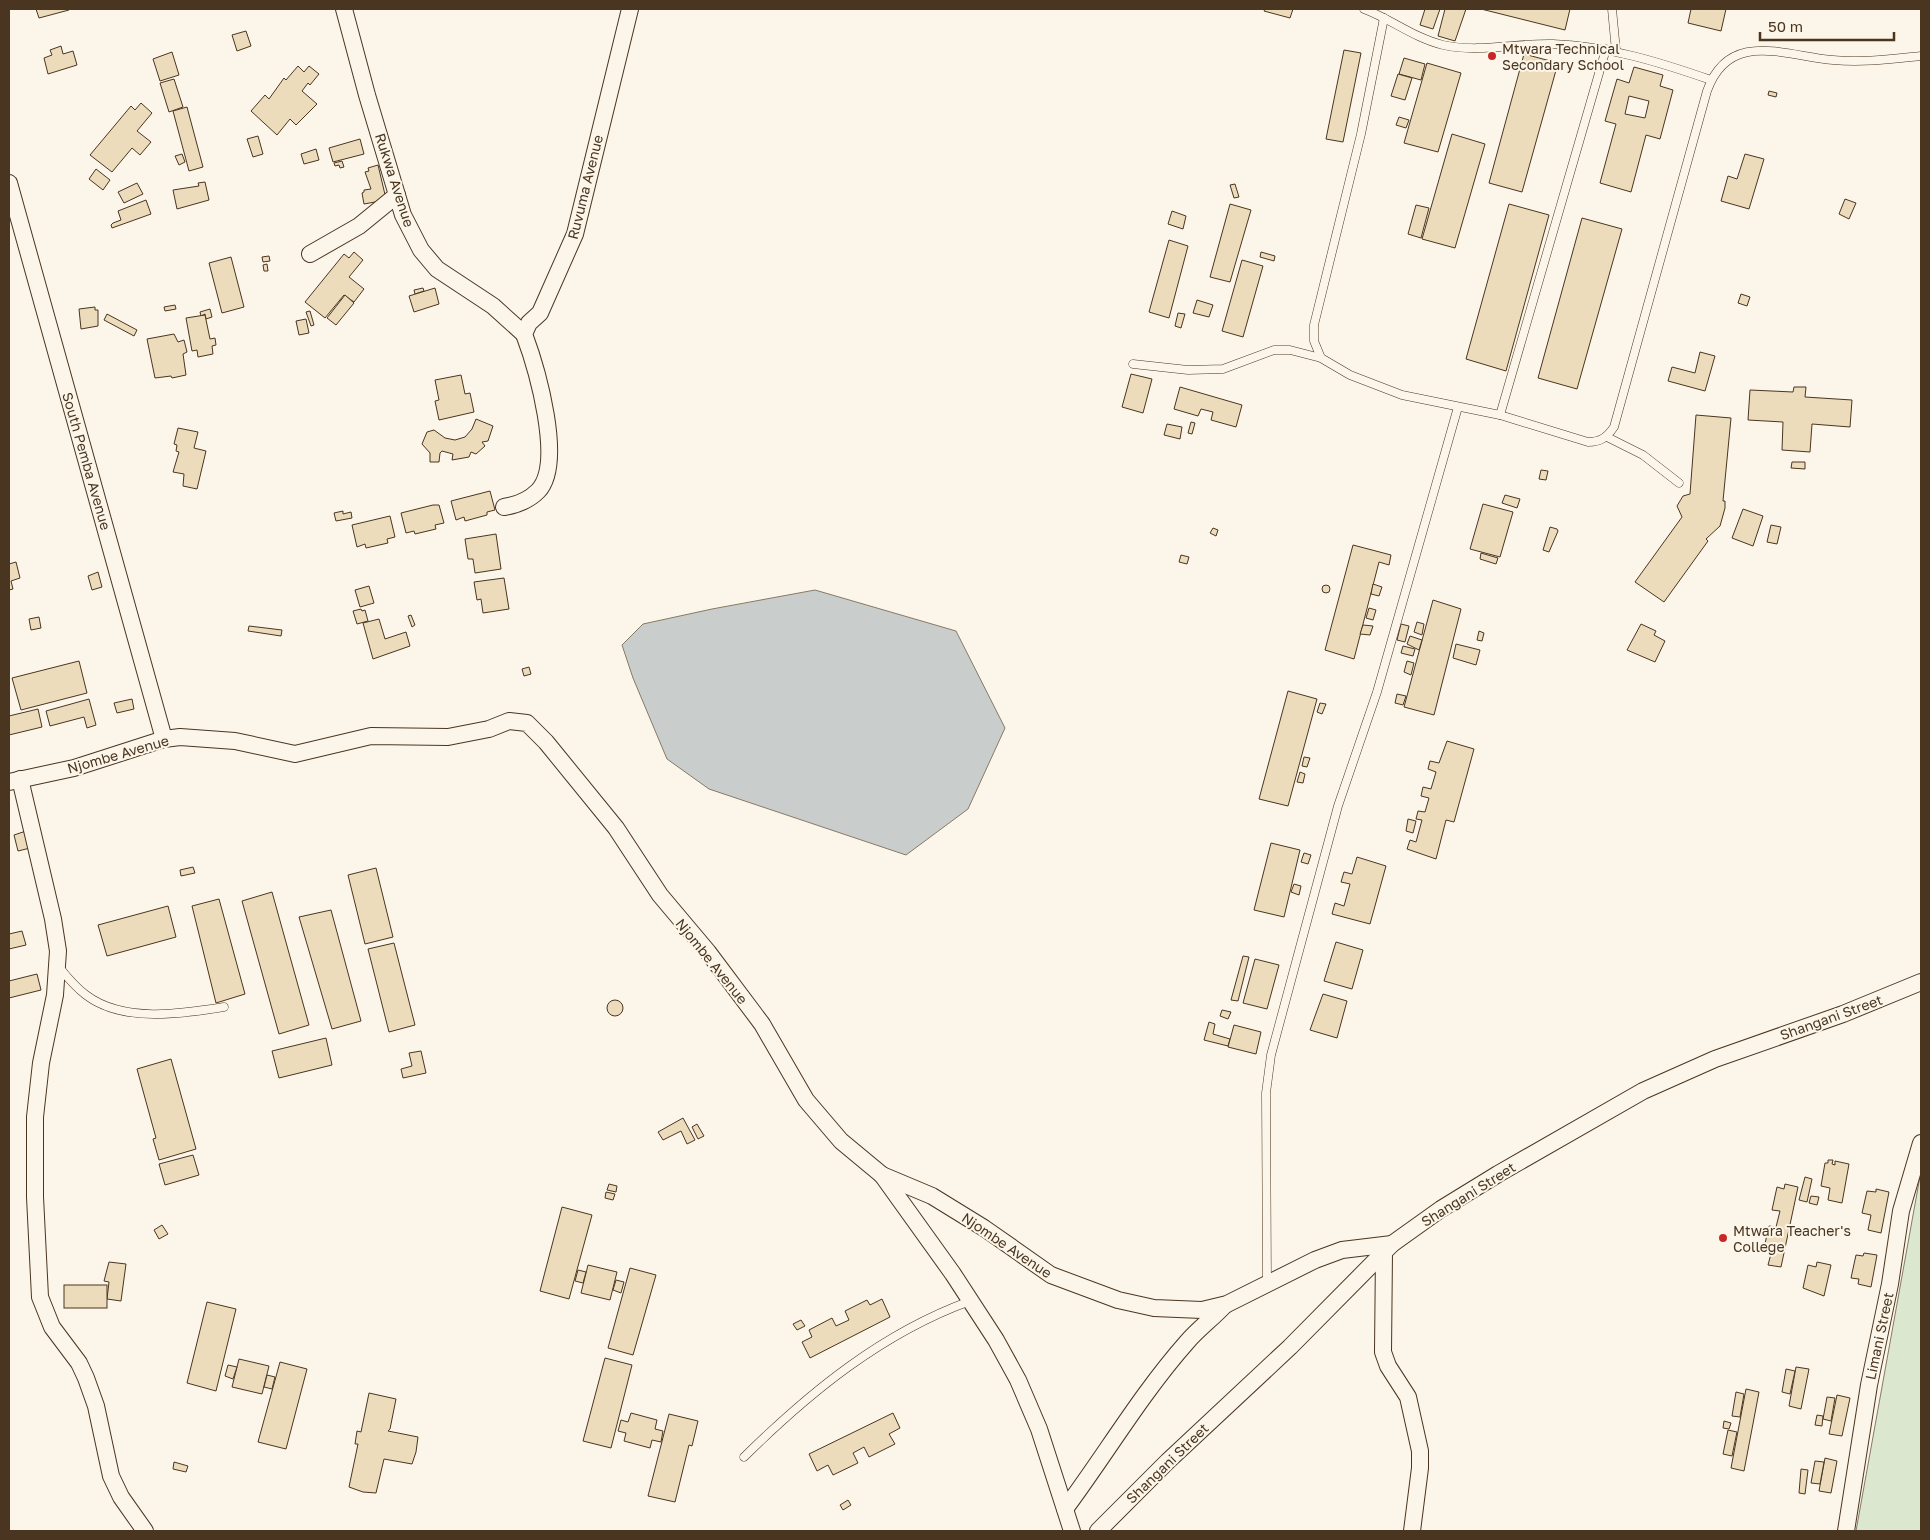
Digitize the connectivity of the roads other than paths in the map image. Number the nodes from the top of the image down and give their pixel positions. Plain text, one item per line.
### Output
1 (344, 9) edge
2 (630, 9) edge
3 (1612, 9) edge
4 (1368, 10) edge
5 (1384, 18) junction
6 (1606, 49) junction
7 (1616, 51) junction
8 (1921, 56) edge
9 (1711, 80) junction
10 (9, 183) edge
11 (397, 196) junction
12 (310, 254) dead end
13 (524, 334) junction
14 (1321, 358) junction
15 (1133, 364) dead end
16 (1458, 407) junction
17 (1500, 415) junction
18 (1607, 437) junction
19 (1679, 483) dead end
20 (504, 507) dead end
21 (164, 739) junction
22 (14, 780) edge
23 (58, 966) junction
24 (1921, 982) edge
25 (224, 1007) dead end
26 (1921, 1143) edge
27 (882, 1175) junction
28 (1388, 1248) junction
29 (1267, 1284) junction
30 (970, 1301) junction
31 (1227, 1304) junction
32 (744, 1457) dead end
33 (1065, 1509) junction
34 (145, 1531) edge
35 (1072, 1531) edge
36 (1098, 1531) edge
37 (1412, 1531) edge
38 (1846, 1531) edge

1 - 11 street, Rukwa Avenue
2 - 13 street, Ruvuma Avenue
3 - 7 lane
4 - 5 lane
5 - 6 lane
5 - 14 lane
6 - 7 lane
6 - 17 lane
7 - 9 lane
8 - 9 lane
9 - 18 lane
10 - 21 street, South Pemba Avenue
11 - 12 street
11 - 13 street, Rukwa Avenue
13 - 20 street
14 - 15 lane
14 - 16 lane
16 - 17 lane
16 - 29 lane
17 - 18 lane
18 - 19 lane
21 - 22 street, Njombe Avenue
21 - 27 street, Njombe Avenue
22 - 23 street
23 - 25 lane
23 - 34 street
24 - 28 street, Shangani Street
26 - 38 street, Limani Street
27 - 30 street
27 - 31 street, Njombe Avenue
28 - 29 street, Njombe Avenue
28 - 36 street, Shangani Street
28 - 37 street
29 - 31 street, Njombe Avenue
30 - 32 lane
30 - 33 street
31 - 33 street
33 - 35 street

